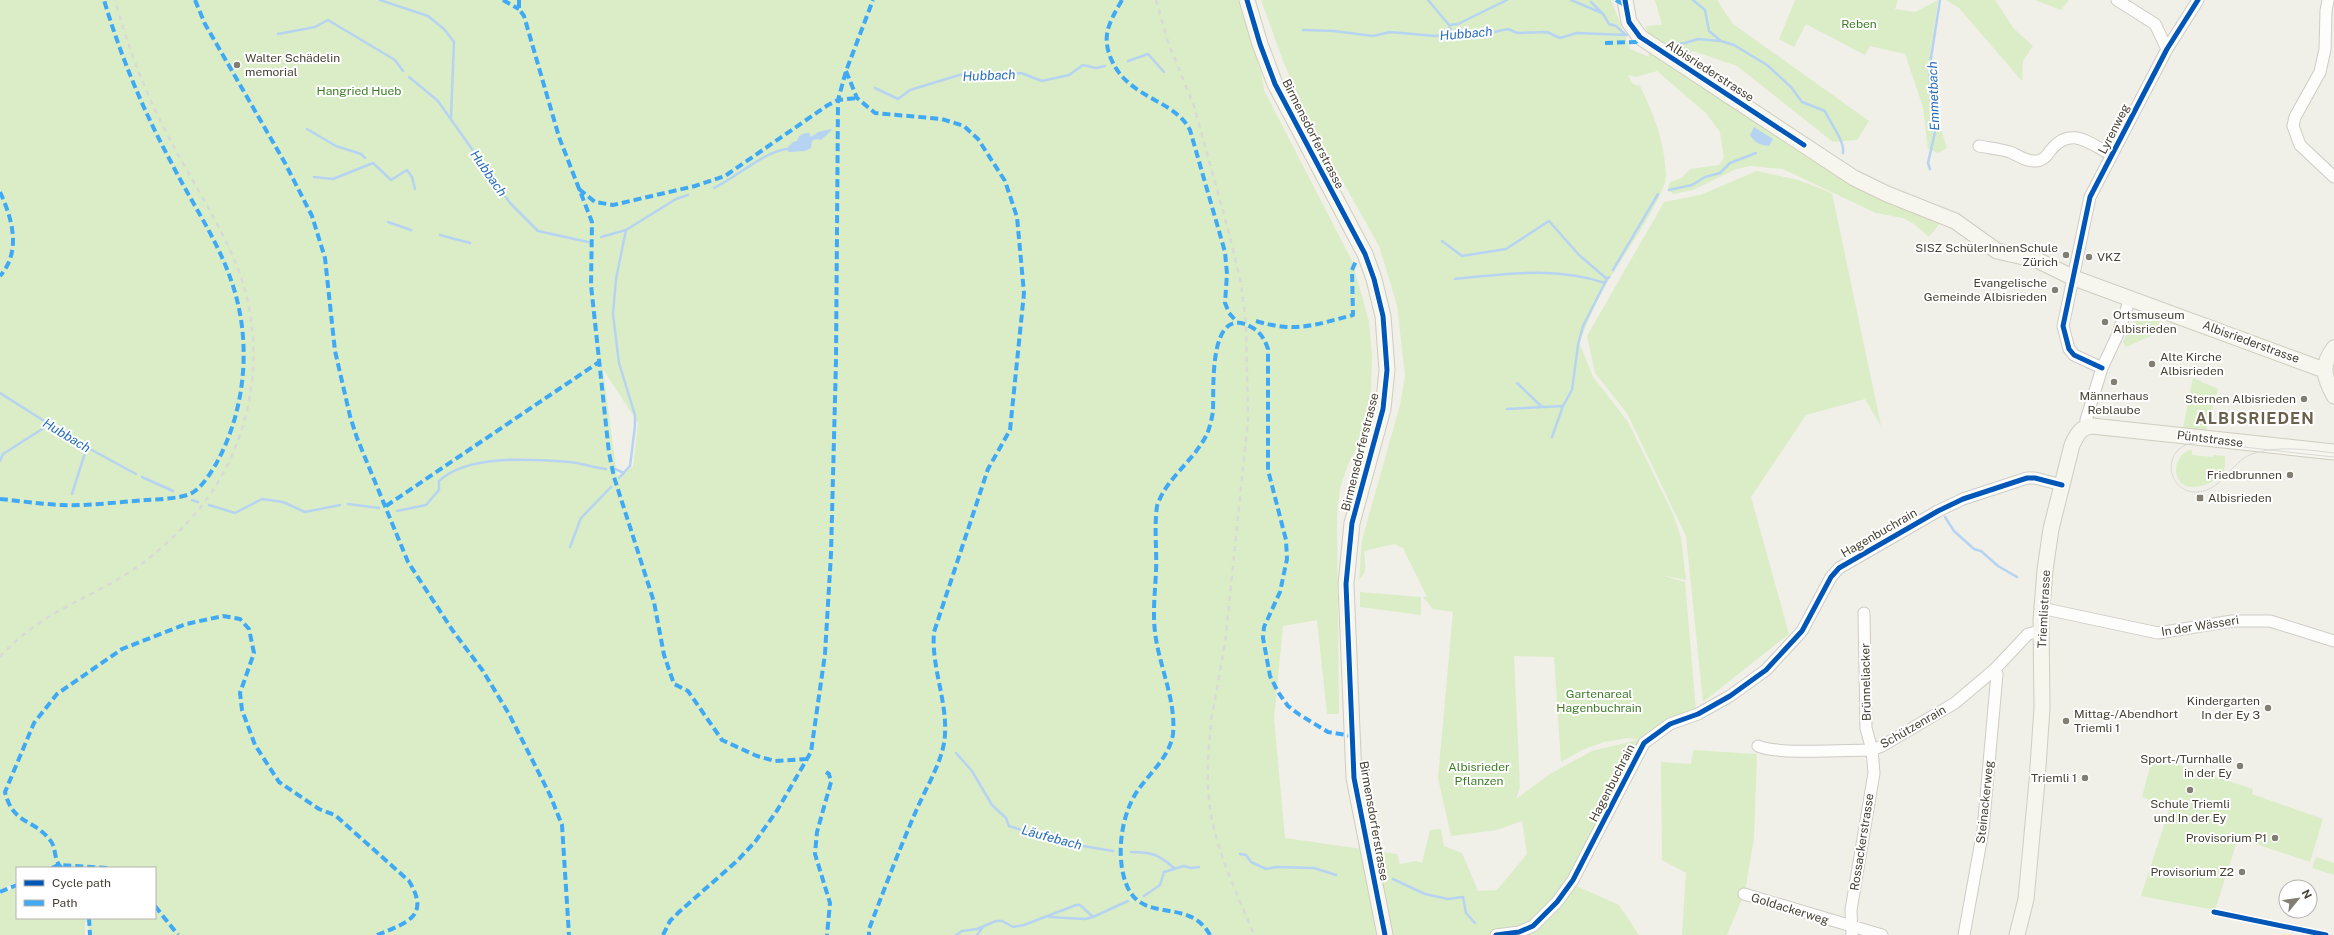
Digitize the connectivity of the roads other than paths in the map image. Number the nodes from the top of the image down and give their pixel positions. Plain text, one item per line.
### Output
1 (1247, 0) edge
2 (1625, 0) edge
3 (2117, 0) edge
4 (2198, 0) edge
5 (2328, 0) edge
6 (2167, 49) junction
7 (1979, 146) dead end
8 (2112, 155) junction
9 (2334, 177) edge
10 (2074, 278) junction
11 (2130, 299) junction
12 (2334, 348) edge
13 (2102, 368) junction
14 (2324, 370) junction
15 (2334, 396) edge
16 (2087, 427) junction
17 (2334, 452) edge
18 (2062, 485) junction
19 (2041, 608) junction
20 (1864, 613) dead end
21 (2041, 631) junction
22 (2334, 642) edge
23 (1995, 669) junction
24 (1758, 746) dead end
25 (1872, 750) junction
26 (1744, 894) dead end
27 (1852, 931) edge
28 (1385, 935) edge
29 (1496, 935) edge
30 (1882, 935) edge
31 (1964, 935) edge
32 (2017, 935) edge

1 - 28 main road, Birmensdorferstrasse
2 - 10 main road, Albisriederstrasse
3 - 6 street
4 - 6 street, Lyrenweg
5 - 9 street
6 - 8 street, Lyrenweg
7 - 8 street
8 - 10 street, Lyrenweg
10 - 11 main road, Albisriederstrasse
10 - 13 street, Lyrenweg
11 - 13 street
11 - 14 main road, Albisriederstrasse
12 - 14 main road
13 - 16 street
14 - 15 main road
16 - 17 main road, Püntstrasse
16 - 18 main road, Triemlistrasse
18 - 19 main road, Triemlistrasse
18 - 29 street, Hagenbuchrain
19 - 21 main road, Triemlistrasse
19 - 22 street, In der Wässeri
20 - 25 street, Brünneliacker
21 - 23 street, Schützenrain
21 - 32 main road, Triemlistrasse
23 - 25 street, Schützenrain
23 - 31 street, Steinackerweg
24 - 25 street, Schützenrain
25 - 27 street, Rossackerstrasse
26 - 27 street, Goldackerweg
27 - 30 street, Goldackerweg

